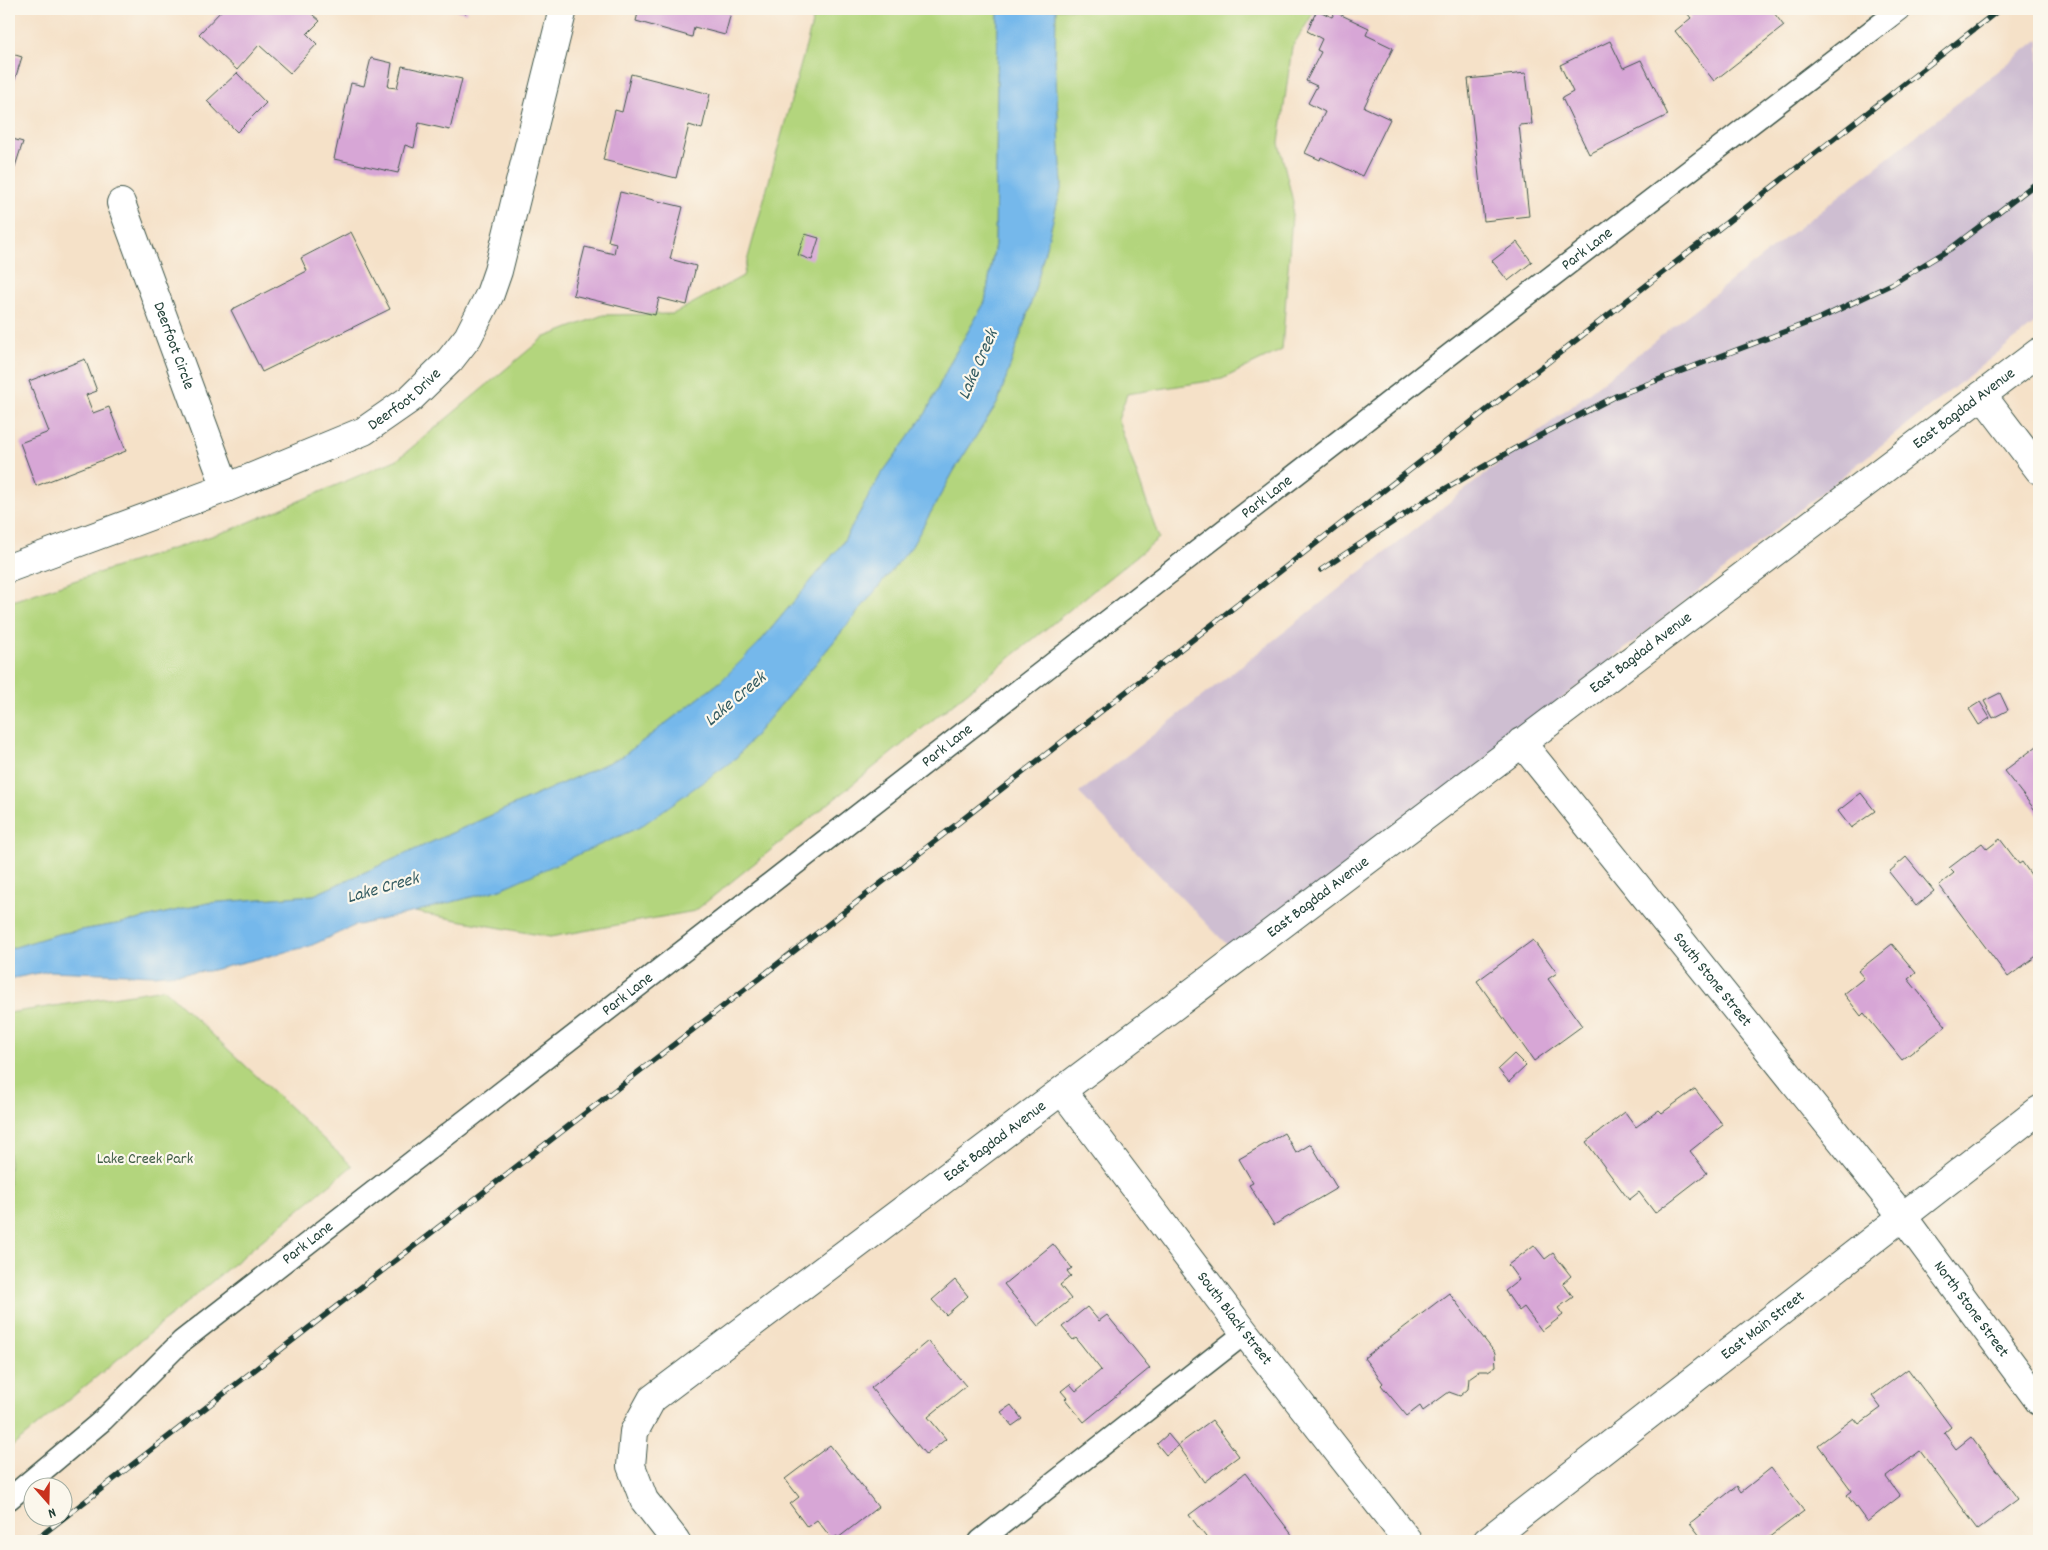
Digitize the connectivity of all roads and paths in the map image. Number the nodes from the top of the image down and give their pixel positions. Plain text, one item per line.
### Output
1 (563, 9) edge
2 (1900, 9) edge
3 (120, 204) dead end
4 (2039, 352) edge
5 (1982, 395) junction
6 (2039, 470) edge
7 (226, 488) junction
8 (9, 568) edge
9 (1521, 742) junction
10 (1063, 1092) junction
11 (2039, 1110) edge
12 (1903, 1216) junction
13 (1245, 1333) junction
14 (2039, 1401) edge
15 (9, 1499) edge
16 (676, 1541) edge
17 (980, 1541) edge
18 (1408, 1541) edge
19 (1487, 1541) edge

1 - 7 street, Deerfoot Drive
2 - 15 lane, Park Lane
3 - 7 street, Deerfoot Circle
4 - 5 street, East Bagdad Avenue
5 - 6 street
5 - 9 street, East Bagdad Avenue
7 - 8 street, Deerfoot Drive
9 - 10 street, East Bagdad Avenue
9 - 12 street, South Stone Street
10 - 13 street, South Black Street
10 - 16 street, East Bagdad Avenue
11 - 12 street, East Main Street
12 - 14 street, North Stone Street
12 - 19 street, East Main Street
13 - 17 lane
13 - 18 street, South Black Street

